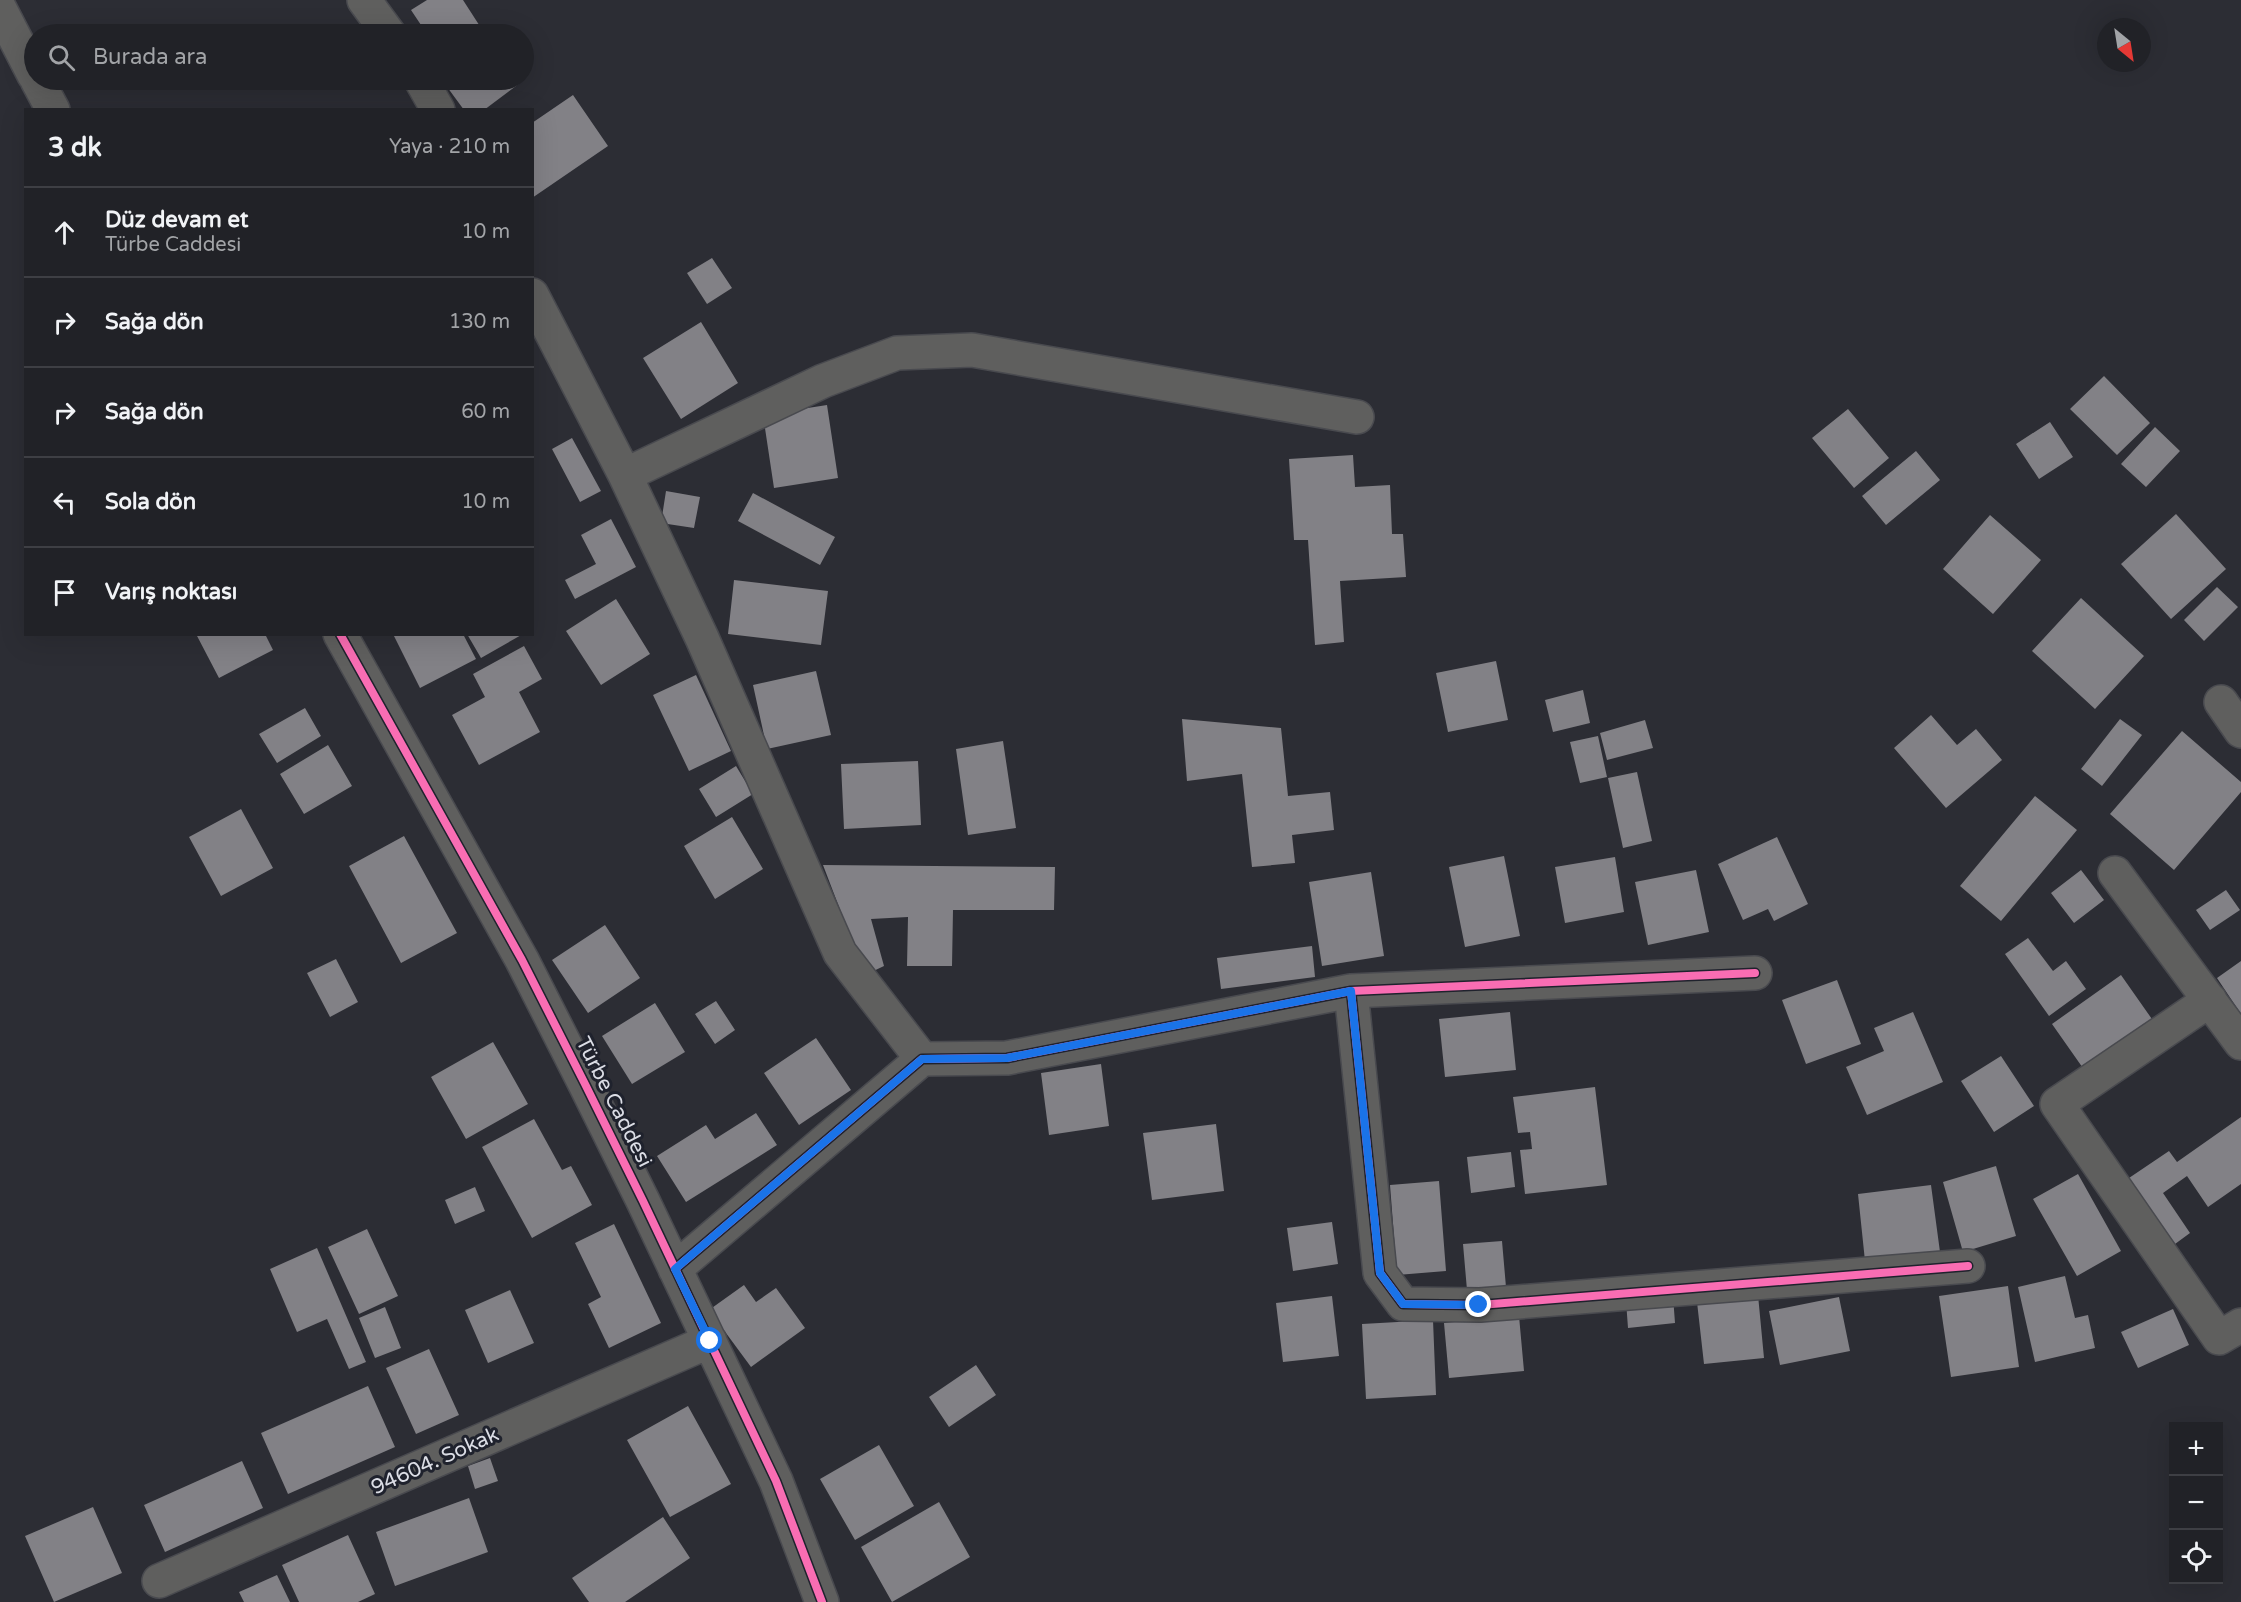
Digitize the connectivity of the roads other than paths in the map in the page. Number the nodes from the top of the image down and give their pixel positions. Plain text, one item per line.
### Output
1 (364, 0) edge
2 (0, 9) edge
3 (382, 24) edge
4 (24, 56) edge
5 (42, 90) edge
6 (427, 90) edge
7 (51, 108) edge
8 (437, 108) edge
9 (534, 299) edge
10 (1357, 417) dead end
11 (625, 475) junction
12 (341, 636) edge
13 (2220, 702) dead end
14 (2241, 730) edge
15 (2115, 873) dead end
16 (1755, 973) dead end
17 (1351, 991) junction
18 (2210, 1000) junction
19 (2241, 1043) edge
20 (922, 1059) junction
21 (1968, 1266) dead end
22 (675, 1269) junction
23 (2241, 1325) edge
24 (710, 1341) junction
25 (159, 1581) dead end
26 (822, 1602) edge

1 - 3 street
2 - 4 street
5 - 7 street
6 - 8 street
9 - 11 street
10 - 11 street
11 - 20 street
12 - 22 street, Türbe Caddesi
13 - 14 street
15 - 18 street
16 - 17 street
17 - 20 street
17 - 21 street
18 - 19 street
18 - 23 street
20 - 22 street
22 - 24 street, Türbe Caddesi
24 - 25 street, 94604. Sokak
24 - 26 street, Türbe Caddesi

